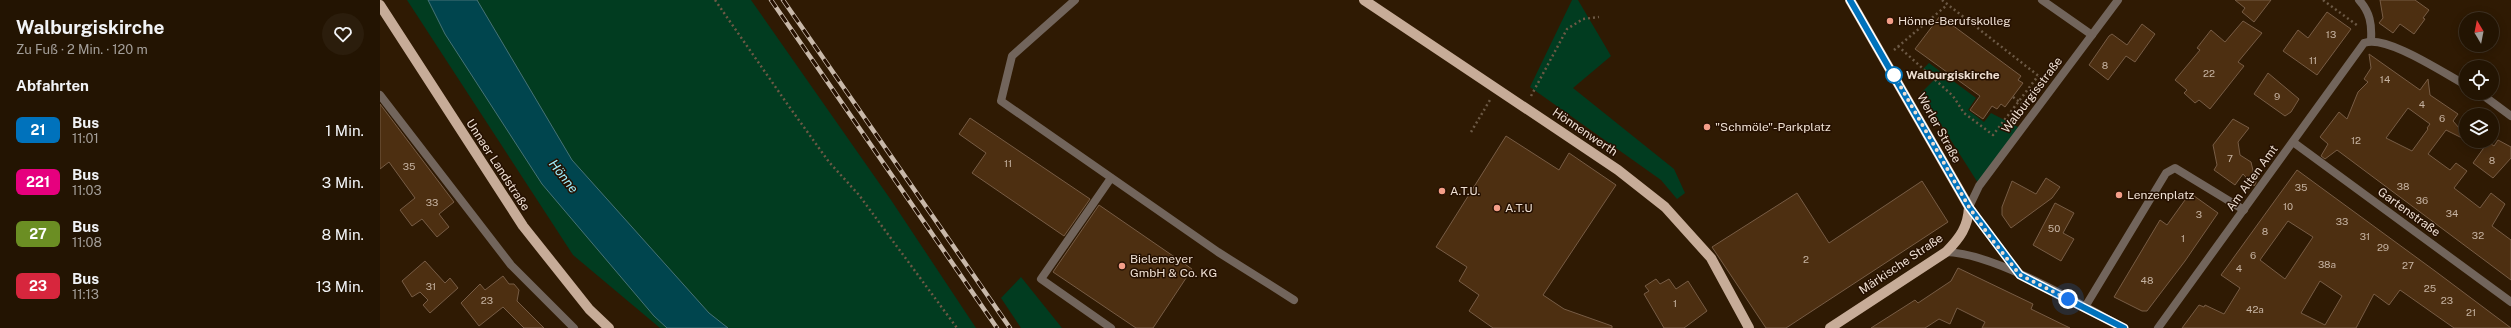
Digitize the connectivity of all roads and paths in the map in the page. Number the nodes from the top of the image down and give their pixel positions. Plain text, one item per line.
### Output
1 (715, 0) edge
2 (1075, 0) edge
3 (1364, 0) edge
4 (1850, 0) edge
5 (1942, 0) edge
6 (2042, 0) edge
7 (2118, 0) edge
8 (2323, 0) edge
9 (2359, 0) edge
10 (380, 5) edge
11 (1947, 5) junction
12 (1599, 17) dead end
13 (2092, 35) junction
14 (2368, 41) junction
15 (1898, 46) junction
16 (1884, 58) junction
17 (2038, 76) junction
18 (2459, 81) edge
19 (2053, 87) junction
20 (1497, 88) junction
21 (380, 95) edge
22 (2489, 100) edge
23 (1526, 108) junction
24 (2511, 116) edge
25 (1471, 132) dead end
26 (2293, 142) junction
27 (1111, 178) junction
28 (1969, 207) junction
29 (2244, 210) junction
30 (1946, 252) junction
31 (2020, 275) junction
32 (1294, 300) dead end
33 (2511, 302) edge
34 (2085, 307) junction
35 (574, 328) edge
36 (609, 328) edge
37 (957, 328) edge
38 (1111, 328) edge
39 (1749, 328) edge
40 (1830, 328) edge
41 (2124, 328) edge
42 (2158, 328) edge

1 - 37 path
2 - 27 street
3 - 20 main road, Hönnenwerth
4 - 16 main road, Werler Straße
5 - 11 path
6 - 13 street
7 - 13 street, Walburgisstraße
8 - 14 path
9 - 14 street
10 - 36 main road, Unnaer Landstraße
11 - 15 path
11 - 17 path
12 - 23 path
13 - 19 street, Walburgisstraße
14 - 18 street
14 - 26 street, Am Alten Amt
15 - 16 path
15 - 17 path
16 - 28 main road, Werler Straße
17 - 19 path
19 - 28 street, Walburgisstraße
20 - 23 main road, Hönnenwerth
20 - 25 path
21 - 35 street
22 - 24 street
23 - 39 main road, Hönnenwerth
26 - 29 street, Am Alten Amt
26 - 33 street, Gartenstraße
27 - 32 street
27 - 38 street
28 - 30 main road, Märkische Straße
28 - 31 street
29 - 34 street
29 - 42 street, Am Alten Amt
30 - 31 street
30 - 40 main road, Märkische Straße
31 - 34 street
34 - 41 street

